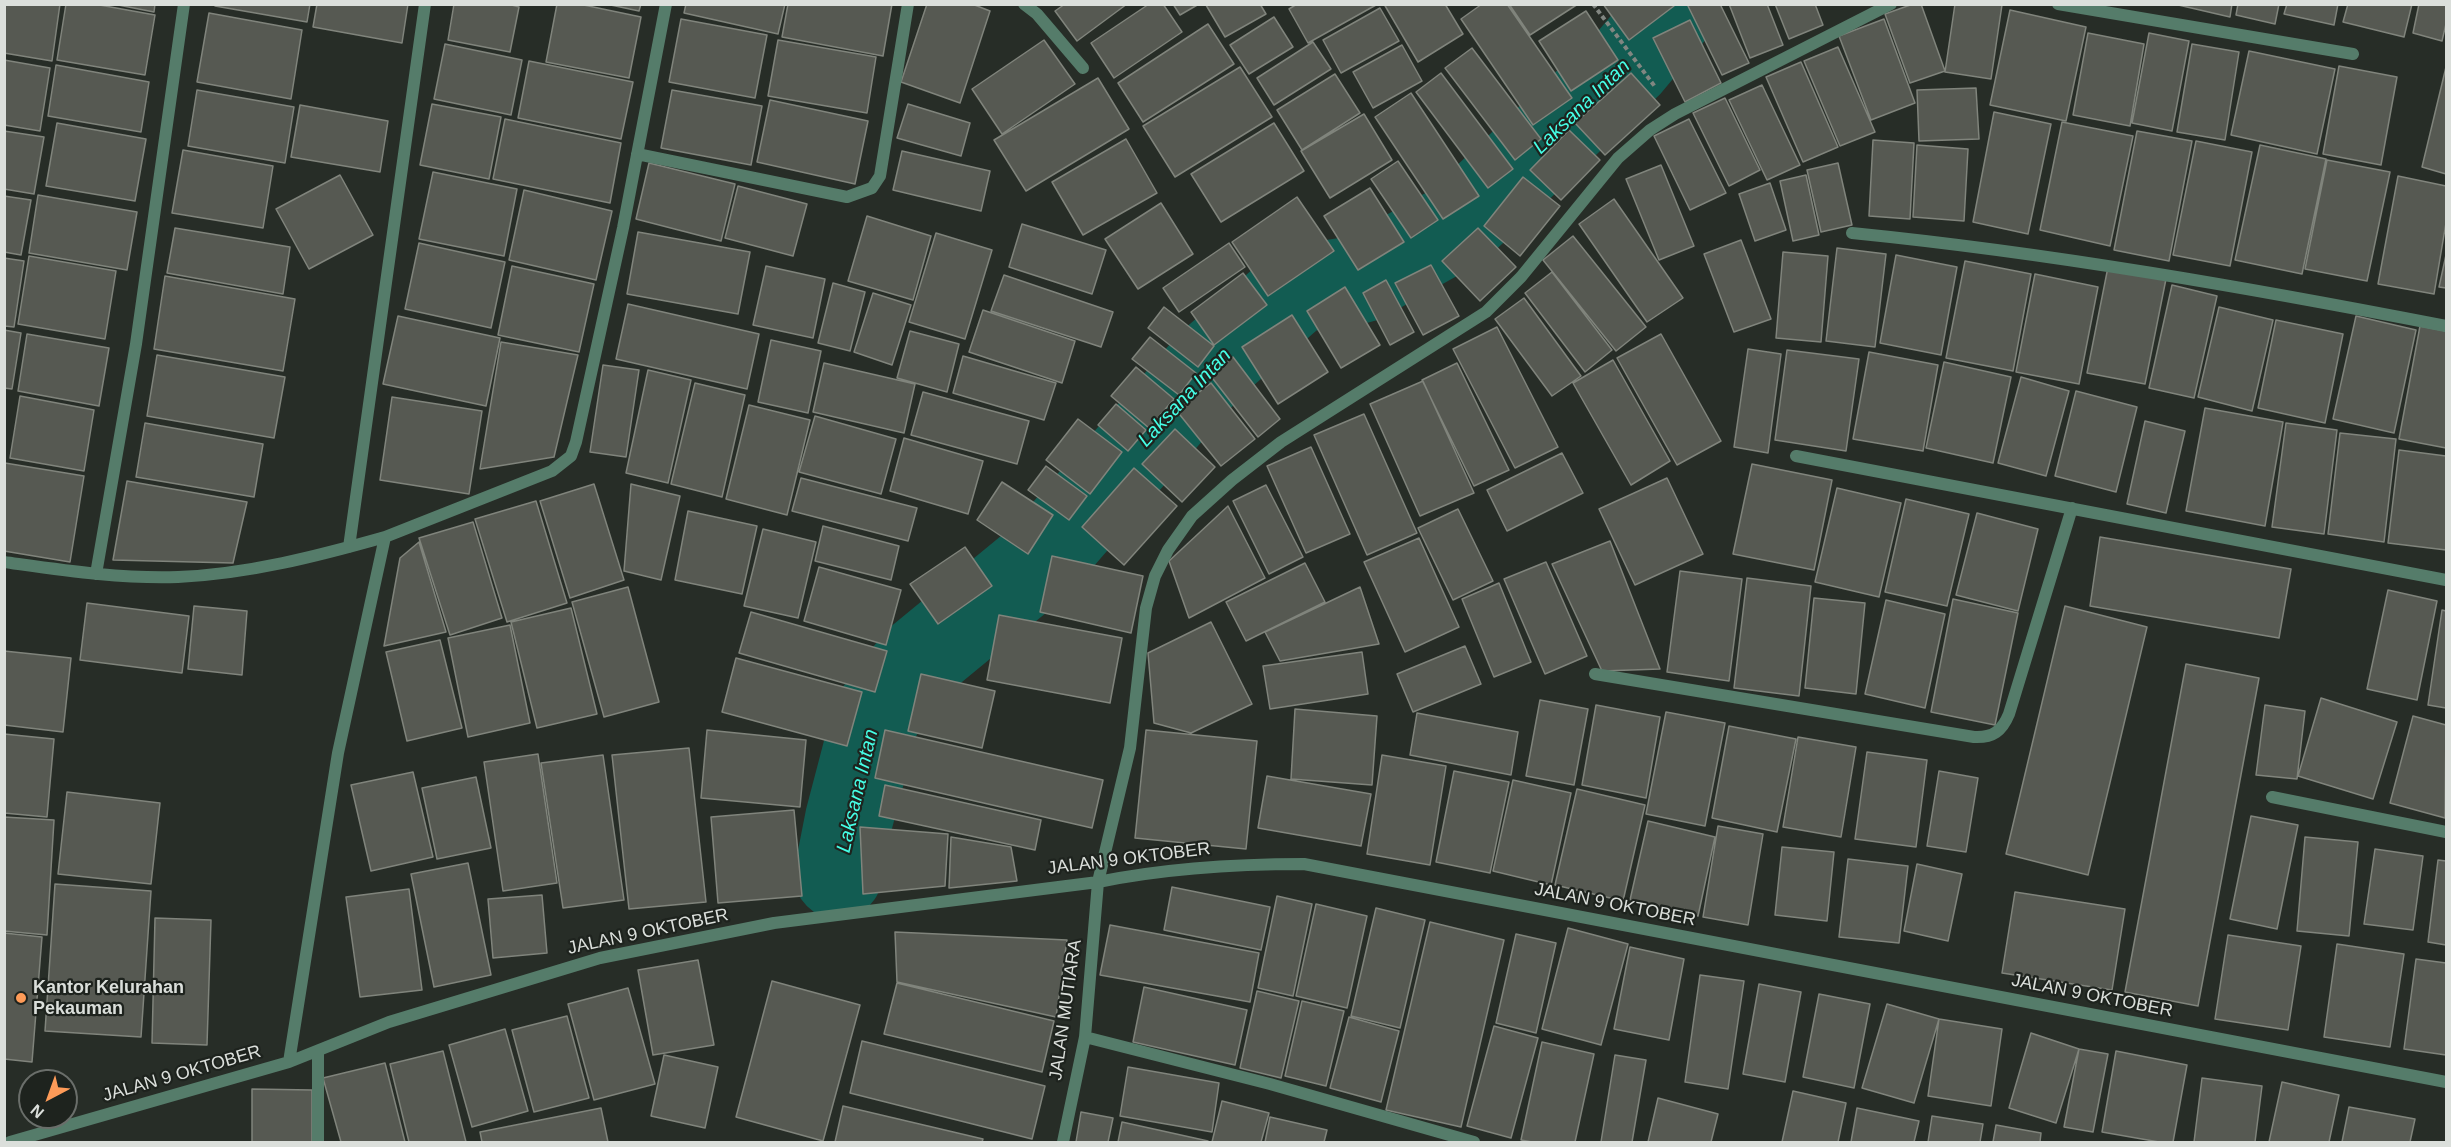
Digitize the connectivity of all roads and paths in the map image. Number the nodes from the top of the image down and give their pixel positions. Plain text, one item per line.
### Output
1 (184, 4) edge
2 (425, 4) edge
3 (666, 4) edge
4 (908, 4) edge
5 (1024, 4) edge
6 (1593, 4) edge
7 (1891, 4) edge
8 (2058, 4) edge
9 (2353, 54) dead end
10 (1083, 68) dead end
11 (1675, 114) junction
12 (637, 154) junction
13 (1852, 233) dead end
14 (2446, 326) edge
15 (1796, 456) dead end
16 (2072, 508) junction
17 (385, 537) junction
18 (349, 547) junction
19 (4, 562) edge
20 (96, 574) junction
21 (2446, 580) edge
22 (1595, 674) dead end
23 (2272, 797) dead end
24 (2446, 832) edge
25 (1098, 882) junction
26 (1084, 1037) junction
27 (318, 1050) junction
28 (289, 1062) junction
29 (2446, 1082) edge
30 (10, 1143) edge
31 (318, 1143) edge
32 (1063, 1143) edge
33 (1474, 1143) edge

1 - 20 street
2 - 18 street
3 - 12 street
4 - 12 street
5 - 10 street
6 - 11 path
7 - 11 street, JALAN MUTIARA
8 - 9 street
11 - 25 street, JALAN MUTIARA
12 - 17 street
13 - 14 street
15 - 16 street
16 - 21 street
16 - 22 street
17 - 18 street
17 - 28 street
18 - 20 street
19 - 20 street
23 - 24 street
25 - 26 street, JALAN MUTIARA
25 - 27 street, JALAN 9 OKTOBER
25 - 29 street, JALAN 9 OKTOBER
26 - 32 street, JALAN MUTIARA
26 - 33 street
27 - 28 street, JALAN 9 OKTOBER
27 - 31 street
28 - 30 street, JALAN 9 OKTOBER

